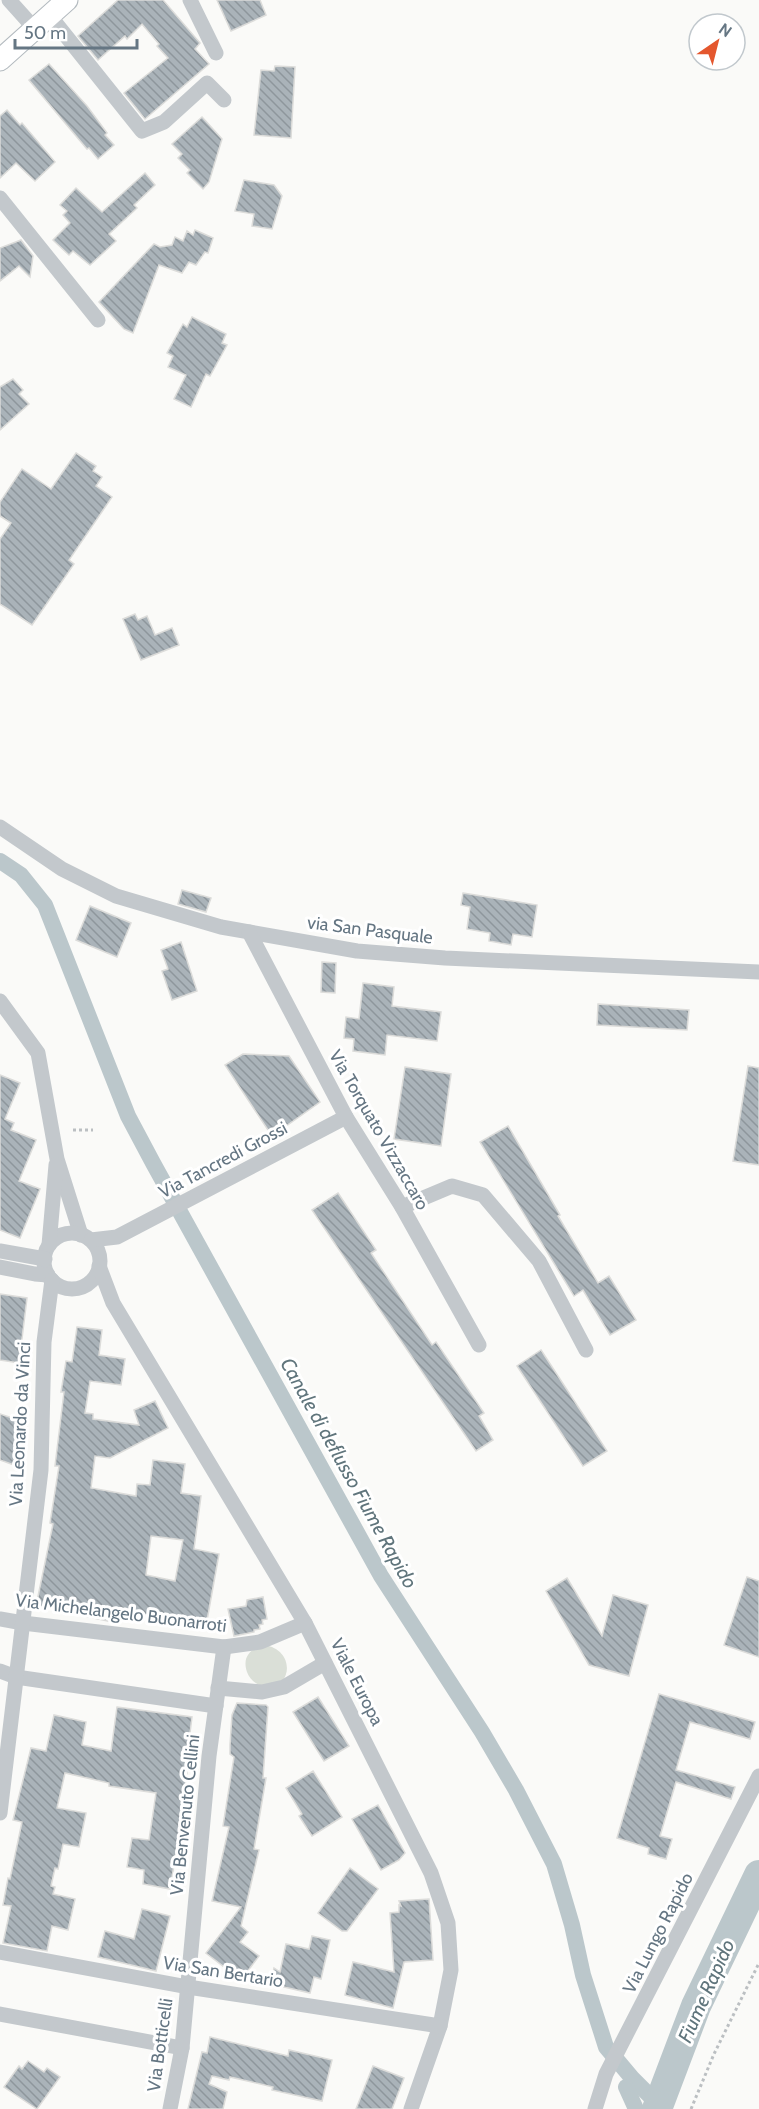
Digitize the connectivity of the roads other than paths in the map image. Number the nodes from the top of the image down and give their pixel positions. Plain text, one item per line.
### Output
1 (9, 0) edge
2 (67, 0) edge
3 (190, 0) edge
4 (43, 22) junction
5 (216, 53) dead end
6 (0, 60) edge
7 (224, 100) dead end
8 (0, 198) edge
9 (98, 320) dead end
10 (0, 827) edge
11 (249, 932) junction
12 (759, 972) edge
13 (0, 1001) edge
14 (346, 1117) junction
15 (57, 1159) junction
16 (402, 1207) junction
17 (86, 1237) junction
18 (117, 1237) junction
19 (0, 1251) edge
20 (47, 1252) junction
21 (100, 1262) junction
22 (0, 1267) edge
23 (50, 1277) junction
24 (83, 1286) junction
25 (113, 1303) junction
26 (45, 1323) junction
27 (479, 1346) dead end
28 (586, 1350) dead end
29 (0, 1619) edge
30 (23, 1623) junction
31 (305, 1623) junction
32 (224, 1647) junction
33 (325, 1662) junction
34 (0, 1671) edge
35 (16, 1677) junction
36 (218, 1688) junction
37 (216, 1706) junction
38 (759, 1776) edge
39 (0, 1813) edge
40 (0, 1952) edge
41 (188, 1987) junction
42 (0, 2014) edge
43 (440, 2026) junction
44 (182, 2048) junction
45 (170, 2109) edge
46 (411, 2109) edge
47 (595, 2109) edge

1 - 4 street
2 - 4 main road
3 - 5 street
4 - 6 main road
4 - 7 street
8 - 9 street
10 - 11 street, via San Pasquale
11 - 12 street, via San Pasquale
11 - 14 street, Via Torquato Vizzaccaro
13 - 15 street
14 - 16 street, Via Torquato Vizzaccaro
14 - 18 street, Via Tancredi Grossi
15 - 17 street
15 - 20 street
16 - 27 street, Via Torquato Vizzaccaro
16 - 28 street
17 - 18 street, Via Tancredi Grossi
17 - 20 street
17 - 21 street
18 - 21 street, Via Tancredi Grossi
19 - 20 street
20 - 23 street
21 - 24 street
21 - 25 street, Viale Europa
22 - 23 street
23 - 24 street
23 - 26 street, Via Leonardo da Vinci
24 - 25 street, Viale Europa
24 - 26 street, Via Leonardo da Vinci
25 - 31 street, Viale Europa
26 - 30 street, Via Leonardo da Vinci
29 - 30 street, Via Michelangelo Buonarroti
30 - 32 street, Via Michelangelo Buonarroti
30 - 35 street, Via Leonardo da Vinci
31 - 32 street, Via Michelangelo Buonarroti
31 - 33 street, Viale Europa
32 - 36 street, Via Benvenuto Cellini
33 - 36 street
33 - 43 street, Viale Europa
34 - 35 street
35 - 37 street
35 - 39 street, Via Leonardo da Vinci
36 - 37 street, Via Benvenuto Cellini
37 - 41 street, Via Benvenuto Cellini
38 - 47 street, Via Lungo Rapido
40 - 41 street, Via San Bertario
41 - 43 street, Via San Bertario
41 - 44 street, Via Botticelli
42 - 44 street
43 - 46 street, Viale Europa
44 - 45 street, Via Botticelli

